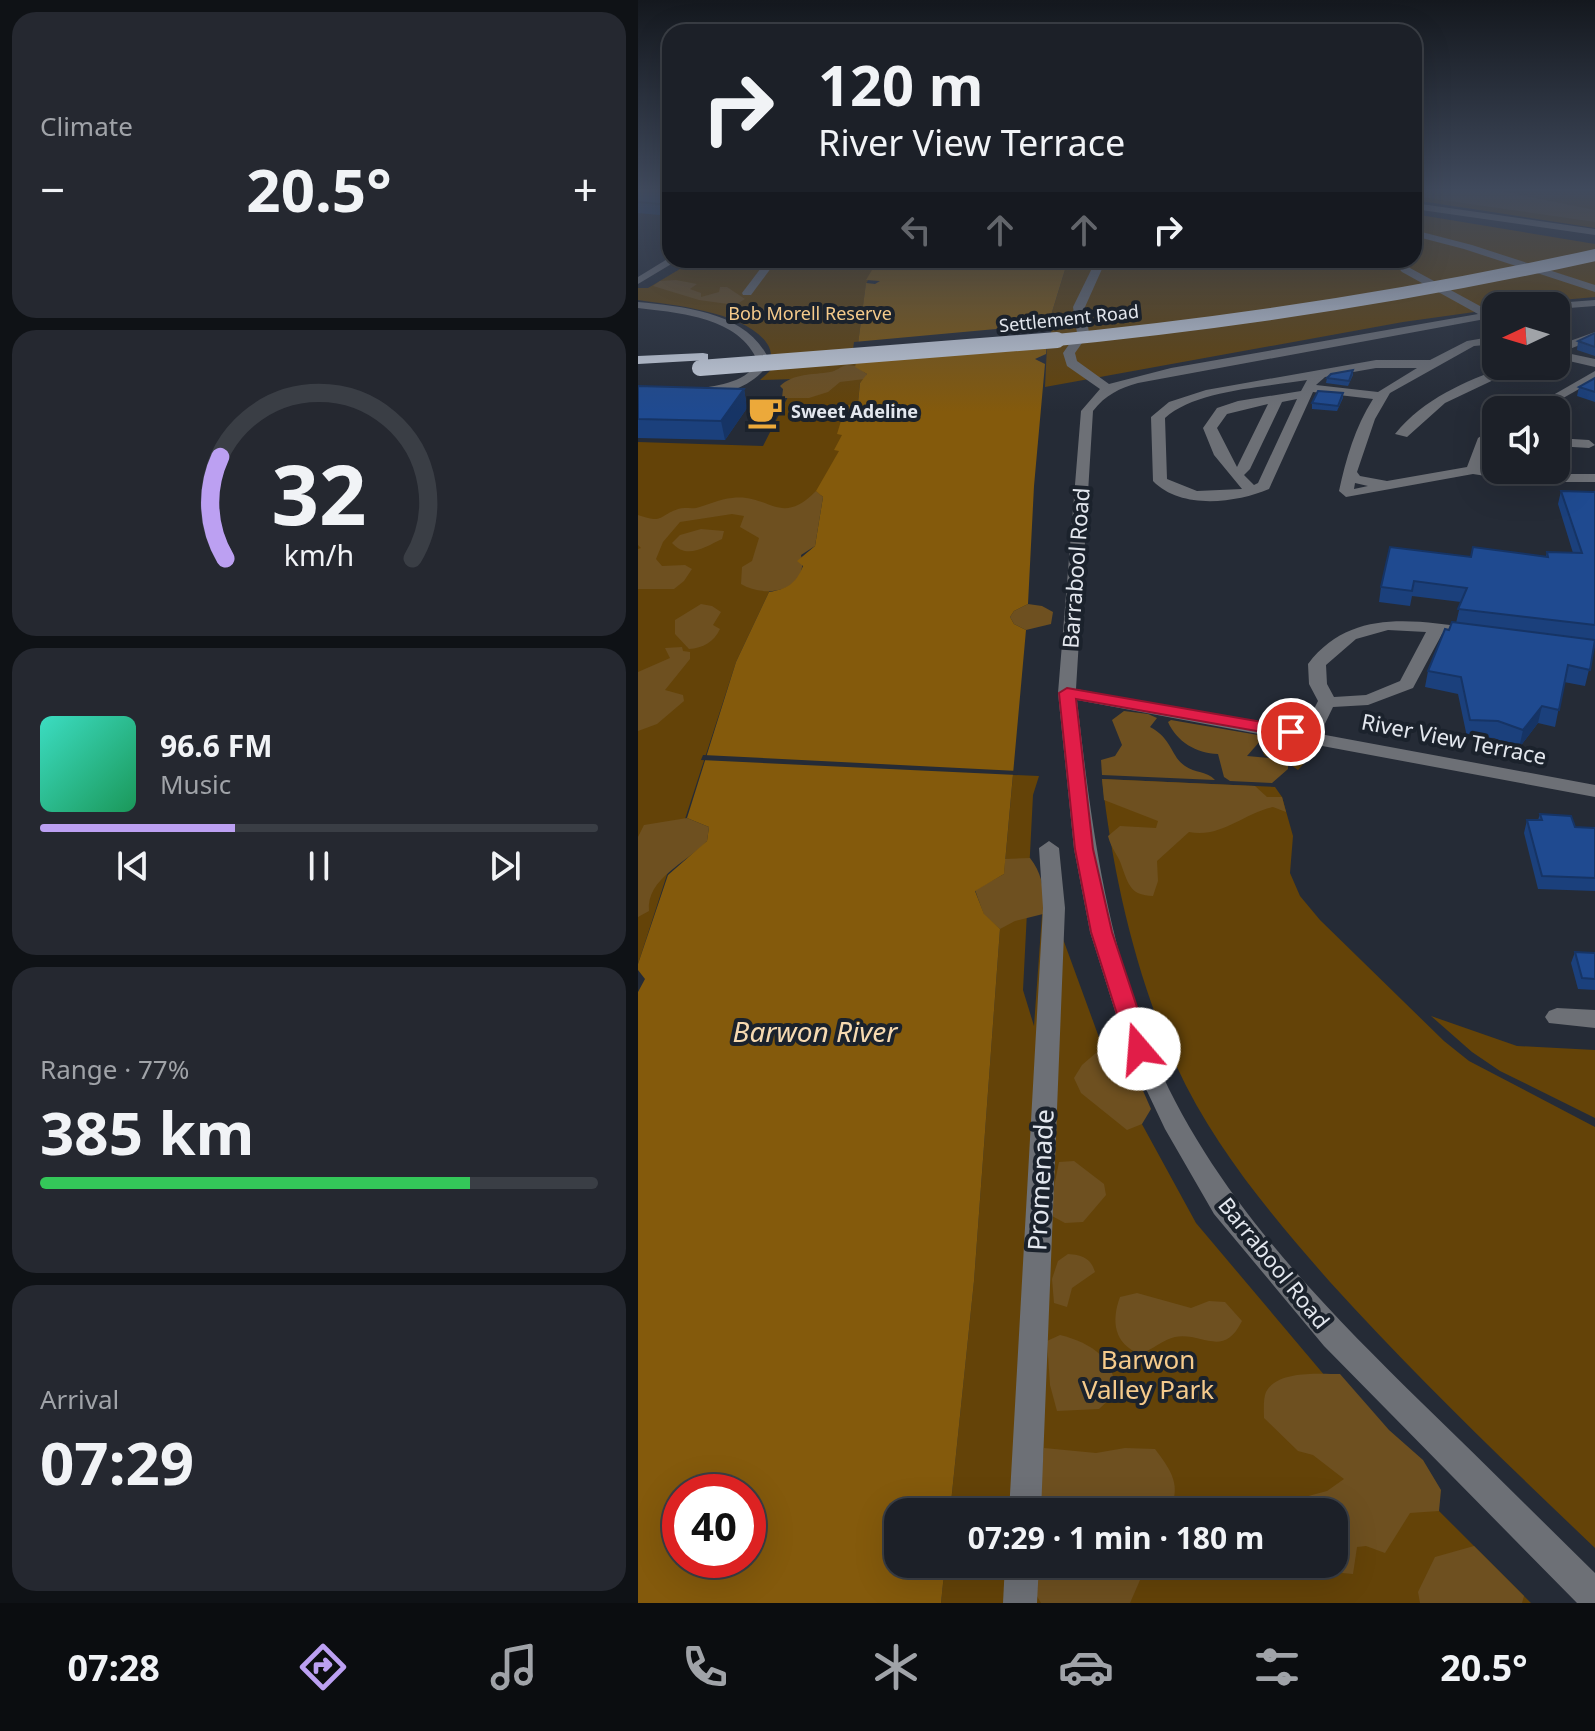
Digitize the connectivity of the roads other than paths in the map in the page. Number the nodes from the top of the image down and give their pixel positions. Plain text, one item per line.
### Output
1 (1510, 263) edge
2 (1516, 263) edge
3 (1560, 263) edge
4 (662, 267) edge
5 (766, 268) edge
6 (1097, 268) edge
7 (1404, 268) edge
8 (638, 281) edge
9 (1595, 289) edge
10 (747, 293) dead end
11 (1595, 303) edge
12 (638, 305) edge
13 (1570, 305) edge
14 (1482, 308) edge
15 (1482, 316) edge
16 (1595, 335) edge
17 (1482, 342) edge
18 (1570, 346) edge
19 (1570, 356) edge
20 (638, 360) edge
21 (702, 362) junction
22 (1595, 363) edge
23 (1430, 364) junction
24 (638, 371) edge
25 (1322, 373) junction
26 (1595, 375) edge
27 (1484, 380) edge
28 (1108, 389) junction
29 (1307, 391) junction
30 (687, 394) edge
31 (1381, 396) junction
32 (1558, 396) edge
33 (1277, 399) junction
34 (1402, 434) dead end
35 (1570, 439) edge
36 (1482, 444) edge
37 (1589, 444) dead end
38 (1480, 450) joint
39 (1473, 470) junction
40 (1235, 475) junction
41 (1595, 478) edge
42 (1253, 492) junction
43 (1436, 629) junction
44 (1489, 635) edge
45 (1067, 693) junction
46 (1327, 701) junction
47 (1310, 736) junction
48 (1595, 791) edge
49 (1049, 848) dead end
50 (1557, 1017) dead end
51 (1595, 1019) edge
52 (1026, 1498) edge
53 (1021, 1578) edge
54 (1595, 1597) edge
55 (1020, 1603) edge

1 - 21 highway, Settlement Road
2 - 9 street
3 - 21 highway, Settlement Road, bridge
4 - 8 street
5 - 10 street
6 - 28 street
7 - 14 street
11 - 13 street
12 - 30 street
15 - 28 street
16 - 18 street
17 - 23 street
19 - 22 street
20 - 21 highway, Settlement Road
21 - 24 highway, Settlement Road
23 - 25 street
23 - 31 street
25 - 29 street
25 - 42 street
26 - 32 street
27 - 34 street
28 - 45 street, Barrabool Road
29 - 31 street
29 - 33 street
29 - 42 street
31 - 39 street
33 - 40 street
33 - 40 street
35 - 37 street
36 - 38 street
38 - 39 street
39 - 41 street
40 - 42 street
43 - 44 street
43 - 46 street
43 - 46 street
45 - 47 street, River View Terrace
45 - 54 street, Barrabool Road
46 - 47 street
47 - 48 street, River View Terrace
49 - 52 street, Promenade
50 - 51 street
53 - 55 street

